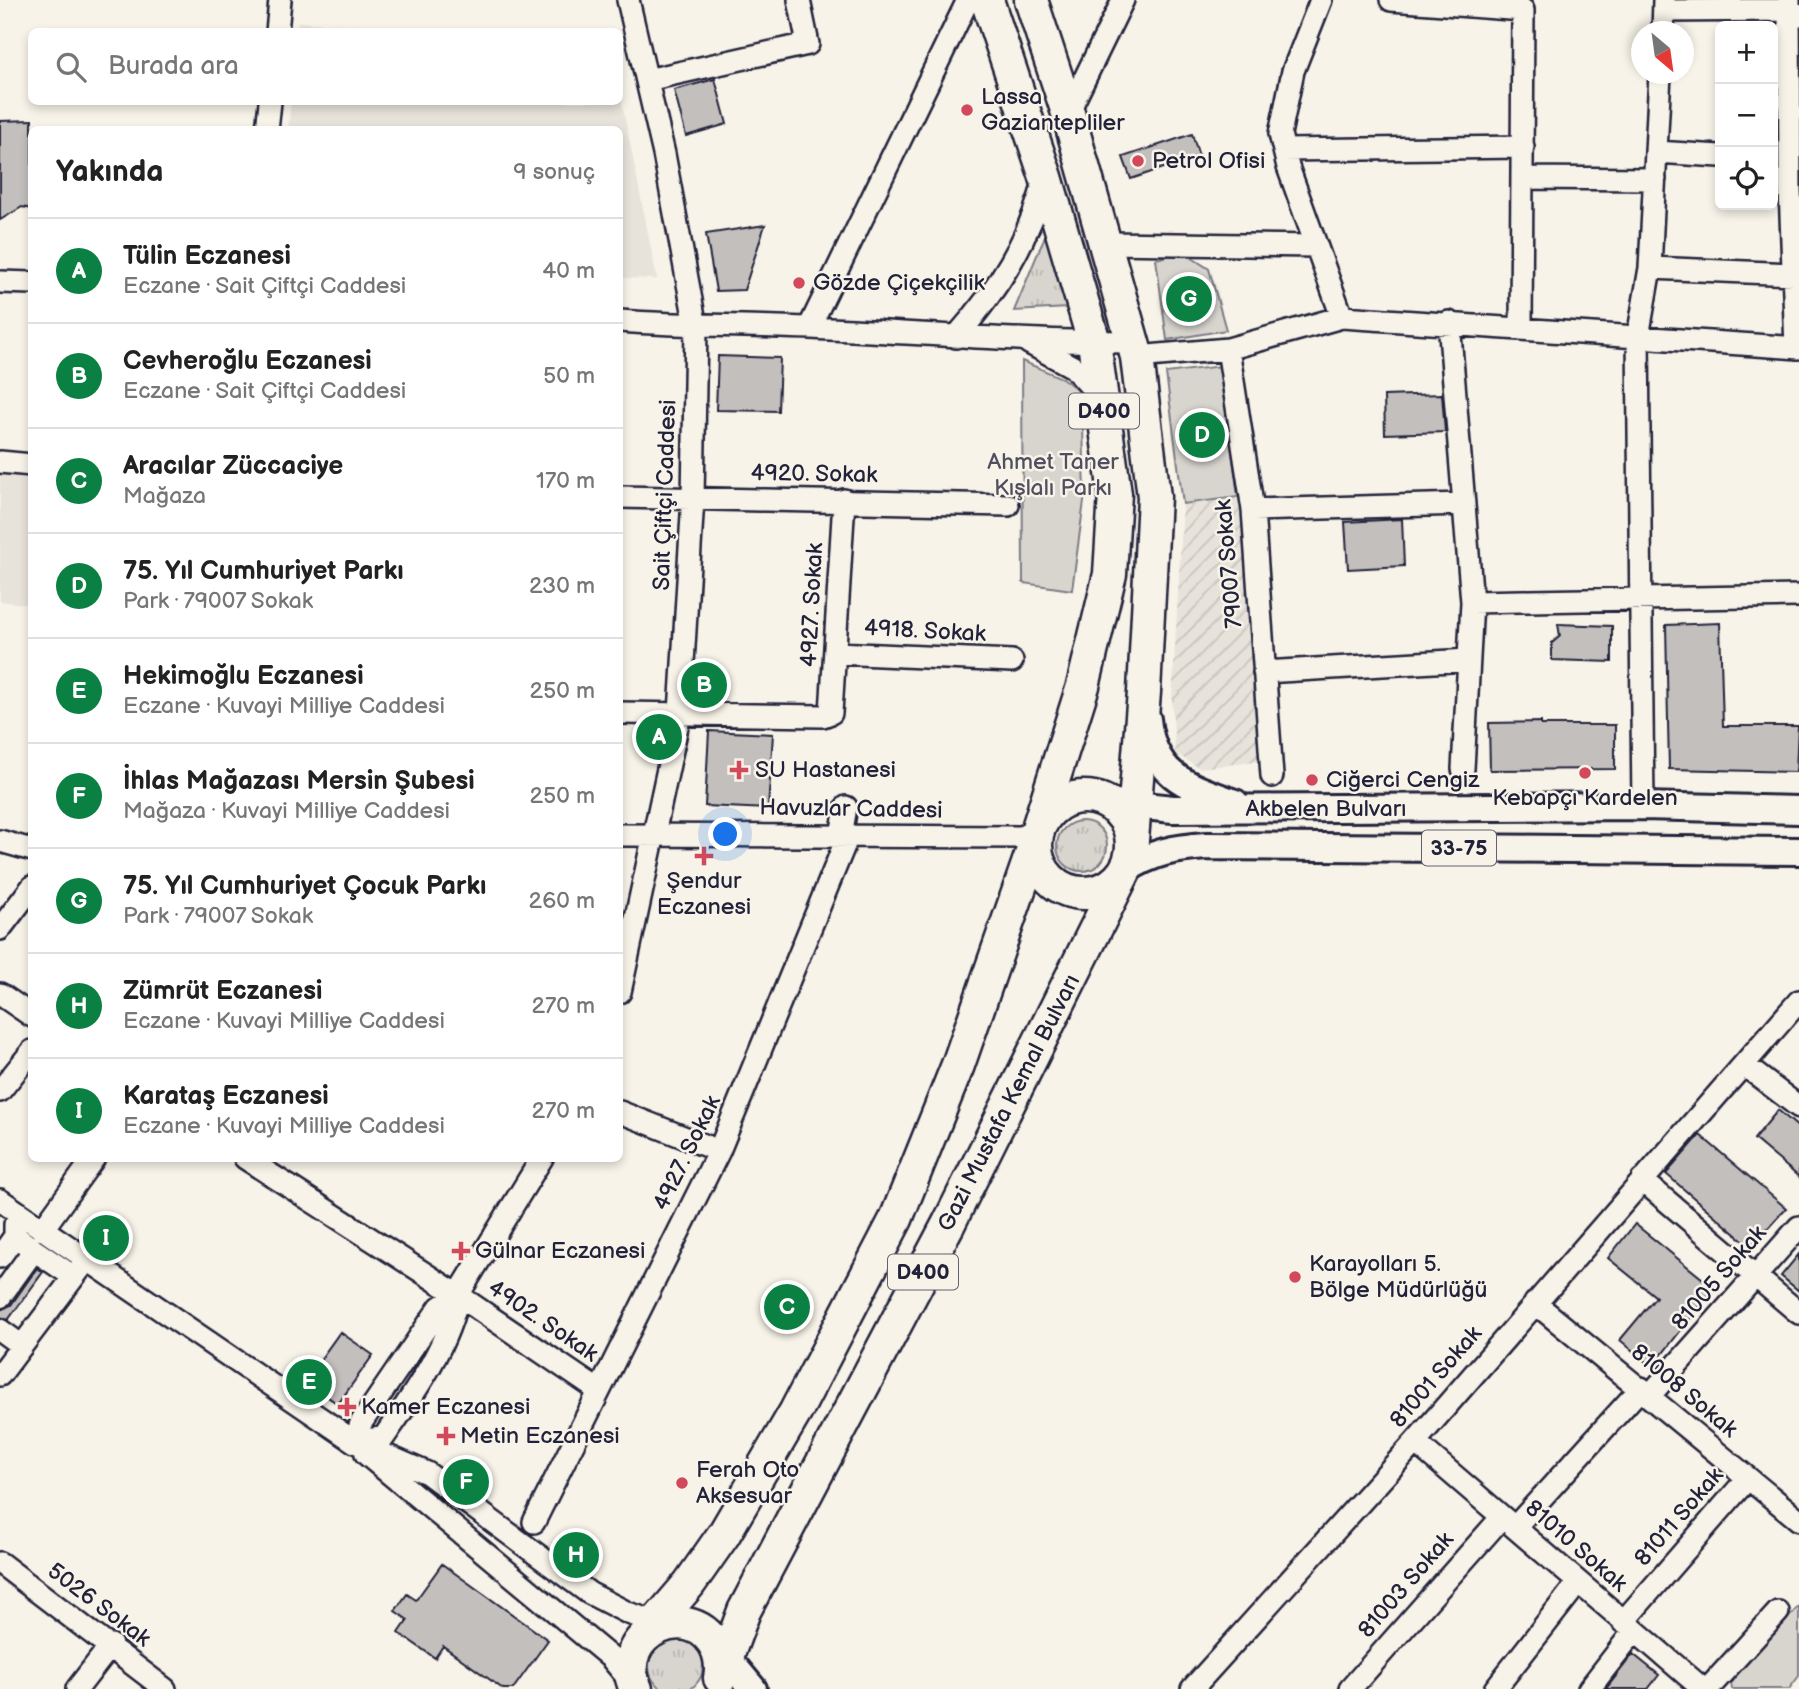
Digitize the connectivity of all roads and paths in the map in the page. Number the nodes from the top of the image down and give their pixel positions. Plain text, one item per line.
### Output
1 (280, 0) edge
2 (628, 0) edge
3 (799, 0) edge
4 (968, 0) edge
5 (987, 0) edge
6 (1031, 0) edge
7 (1123, 0) edge
8 (1321, 0) edge
9 (1391, 0) edge
10 (1792, 8) edge
11 (1664, 14) edge
12 (277, 28) edge
13 (1799, 70) edge
14 (647, 80) junction
15 (1659, 84) edge
16 (1789, 90) junction
17 (270, 105) edge
18 (1068, 113) junction
19 (1794, 122) edge
20 (267, 126) edge
21 (1523, 148) junction
22 (1284, 150) junction
23 (1656, 152) junction
24 (1715, 156) edge
25 (1781, 159) edge
26 (1046, 177) junction
27 (1522, 178) junction
28 (1655, 179) junction
29 (1795, 220) edge
30 (1107, 243) junction
31 (1316, 246) junction
32 (1650, 268) junction
33 (1793, 274) junction
34 (0, 282) edge
35 (28, 283) edge
36 (1342, 317) junction
37 (623, 321) edge
38 (1449, 322) junction
39 (696, 327) junction
40 (809, 328) junction
41 (1521, 328) junction
42 (956, 337) junction
43 (1638, 337) junction
44 (1020, 340) junction
45 (1094, 342) junction
46 (1797, 348) edge
47 (1136, 349) junction
48 (1228, 349) junction
49 (1102, 400) junction
50 (0, 462) edge
51 (28, 465) edge
52 (623, 497) edge
53 (693, 498) junction
54 (844, 500) junction
55 (1464, 504) junction
56 (1008, 505) dead end
57 (1253, 510) junction
58 (1799, 596) edge
59 (1641, 601) junction
60 (1472, 602) junction
61 (836, 653) junction
62 (1468, 660) junction
63 (1012, 661) dead end
64 (1264, 672) junction
65 (1144, 692) junction
66 (623, 713) edge
67 (680, 713) junction
68 (1463, 769) dead end
69 (1272, 776) dead end
70 (1120, 804) junction
71 (1643, 806) junction
72 (846, 807) dead end
73 (1253, 810) junction
74 (1799, 810) edge
75 (656, 834) junction
76 (623, 835) edge
77 (845, 836) junction
78 (1037, 836) junction
79 (0, 841) edge
80 (28, 849) edge
81 (1799, 850) edge
82 (1128, 855) junction
83 (28, 892) edge
84 (0, 929) edge
85 (623, 979) edge
86 (0, 994) edge
87 (1799, 1001) edge
88 (28, 1013) edge
89 (28, 1056) edge
90 (1744, 1065) junction
91 (0, 1091) edge
92 (1799, 1107) edge
93 (623, 1113) edge
94 (719, 1151) junction
95 (91, 1162) edge
96 (540, 1162) edge
97 (267, 1164) edge
98 (1642, 1180) junction
99 (8, 1206) edge
100 (1799, 1227) edge
101 (15, 1236) junction
102 (38, 1240) junction
103 (0, 1256) edge
104 (80, 1269) junction
105 (1755, 1276) junction
106 (458, 1295) junction
107 (0, 1297) edge
108 (1535, 1303) junction
109 (1799, 1313) edge
110 (0, 1330) edge
111 (22, 1346) junction
112 (0, 1375) edge
113 (599, 1391) junction
114 (1646, 1392) junction
115 (1415, 1442) junction
116 (355, 1443) junction
117 (1748, 1478) junction
118 (1798, 1518) edge
119 (534, 1522) dead end
120 (1508, 1522) junction
121 (0, 1563) edge
122 (1577, 1584) junction
123 (1777, 1612) dead end
124 (1628, 1627) junction
125 (111, 1645) junction
126 (638, 1659) edge
127 (720, 1666) edge
128 (77, 1689) edge
129 (165, 1689) edge
130 (753, 1689) edge
131 (1192, 1689) edge
132 (1350, 1689) edge
133 (1495, 1689) edge
134 (1589, 1689) edge
135 (1706, 1689) edge

1 - 12 street
2 - 14 street, Sait Çiftçi Caddesi
3 - 14 street
4 - 40 street
5 - 26 highway, D400
6 - 18 highway, Gazi Mustafa Kemal Bulvarı / D400
7 - 18 street
8 - 22 street
9 - 21 street
10 - 11 street
10 - 16 street
13 - 16 street
14 - 39 street, Sait Çiftçi Caddesi
15 - 23 street
16 - 19 street
17 - 20 street
18 - 30 highway, Gazi Mustafa Kemal Bulvarı / D400
19 - 25 street
21 - 22 street
21 - 27 street
22 - 31 street
23 - 24 street
23 - 28 street
25 - 29 street
26 - 42 street
26 - 45 highway, D400
27 - 28 street
27 - 41 street
28 - 32 street
29 - 33 street
30 - 31 street
30 - 47 highway, Gazi Mustafa Kemal Bulvarı / D400
31 - 36 street
32 - 33 street
32 - 43 street
33 - 46 street
34 - 35 street
36 - 38 street
36 - 48 street
37 - 39 street
38 - 41 street
38 - 55 street
39 - 40 street
39 - 53 street, Sait Çiftçi Caddesi
40 - 42 street
41 - 43 street
42 - 44 street
43 - 46 street
43 - 59 street
44 - 45 street
44 - 49 street
45 - 47 street
45 - 49 highway, D400
47 - 48 street
47 - 65 highway, Gazi Mustafa Kemal Bulvarı / D400
48 - 57 street, 79007 Sokak
49 - 78 highway, D400
50 - 51 street
52 - 53 street, 4920. Sokak
53 - 54 street, 4920. Sokak
53 - 67 street, Sait Çiftçi Caddesi
54 - 56 street, 4920. Sokak
54 - 61 street, 4927. Sokak
55 - 57 street
55 - 60 street
57 - 64 street, 79007 Sokak
58 - 59 street
59 - 60 street
59 - 71 street
60 - 62 street
61 - 63 street, 4918. Sokak
61 - 67 street, 4927. Sokak
62 - 64 street
62 - 68 street
64 - 69 street, 79007 Sokak
65 - 70 highway, Gazi Mustafa Kemal Bulvarı / D400
65 - 73 main road
66 - 67 street
67 - 75 street, Sait Çiftçi Caddesi
70 - 73 main road, Akbelen Bulvarı / 33-75
70 - 78 highway
70 - 82 highway, Gazi Mustafa Kemal Bulvarı / D400
71 - 73 main road, Akbelen Bulvarı / 33-75
71 - 74 main road, Akbelen Bulvarı / 33-75
72 - 77 street, 4927. Sokak
75 - 76 street, Havuzlar Caddesi
75 - 77 street, Havuzlar Caddesi
75 - 85 street, Sait Çiftçi Caddesi
77 - 78 street, Havuzlar Caddesi
77 - 94 street, 4927. Sokak
78 - 82 highway
78 - 126 highway, D400
79 - 80 street
81 - 82 main road, Akbelen Bulvarı / 33-75
82 - 127 highway, Gazi Mustafa Kemal Bulvarı / D400
83 - 84 street
86 - 88 street
87 - 90 street, 81001 Sokak
89 - 91 street
90 - 92 street
90 - 98 street, 81001 Sokak
93 - 94 street
94 - 113 street, 4927. Sokak
95 - 102 street
96 - 106 street
97 - 106 street, 4902. Sokak
98 - 105 street
98 - 108 street, 81001 Sokak
99 - 101 street
99 - 102 street
100 - 105 street, 81005 Sokak
101 - 102 street
101 - 103 street
102 - 104 street
102 - 107 street
104 - 111 street
104 - 116 street
105 - 109 street
105 - 114 street, 81005 Sokak
106 - 113 street, 4902. Sokak
106 - 116 street
108 - 114 street, 81008 Sokak
108 - 115 street, 81001 Sokak
110 - 111 street
111 - 112 street
113 - 119 street, 4927. Sokak
114 - 117 street, 81008 Sokak
114 - 120 street, 81005 Sokak
115 - 120 street, 81010 Sokak
115 - 131 street, 81001 Sokak
116 - 126 street
116 - 126 street
117 - 118 street, 81008 Sokak
117 - 124 street, 81011 Sokak
120 - 122 street, 81010 Sokak
120 - 132 street, 81003 Sokak
121 - 125 street, 5026 Sokak
122 - 124 street, 81010 Sokak
122 - 133 street
123 - 135 street
124 - 134 street, 81011 Sokak
124 - 135 street, 81010 Sokak
125 - 128 street
125 - 129 street, 5026 Sokak
126 - 127 highway
127 - 130 main road

